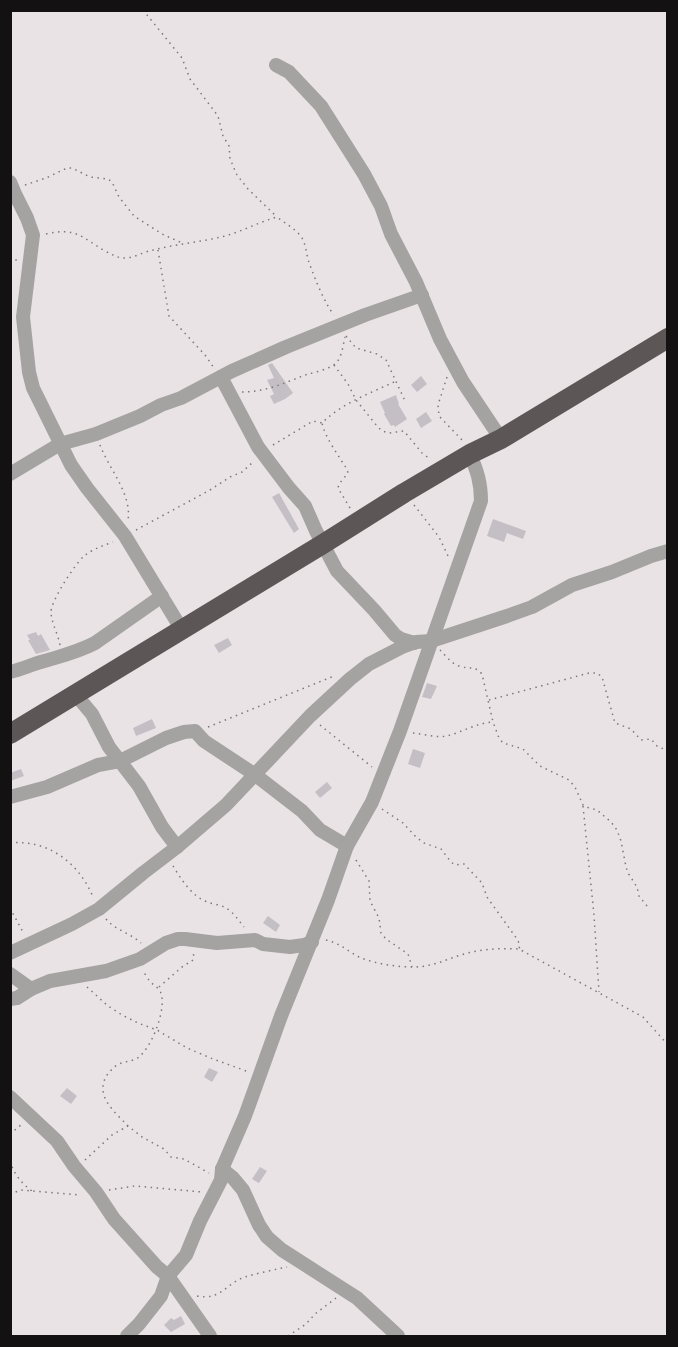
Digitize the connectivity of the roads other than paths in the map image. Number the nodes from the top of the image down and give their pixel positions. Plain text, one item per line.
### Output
1 (276, 65) dead end
2 (12, 186) edge
3 (422, 295) junction
4 (668, 339) edge
5 (224, 383) junction
6 (501, 439) junction
7 (60, 444) junction
8 (470, 454) junction
9 (10, 474) edge
10 (323, 544) junction
11 (668, 551) edge
12 (162, 596) junction
13 (182, 630) junction
14 (431, 641) junction
15 (414, 643) junction
16 (10, 672) edge
17 (76, 695) junction
18 (10, 734) edge
19 (120, 761) junction
20 (254, 774) junction
21 (10, 797) edge
22 (347, 846) junction
23 (172, 851) junction
24 (312, 942) junction
25 (10, 953) edge
26 (10, 974) edge
27 (32, 989) junction
28 (10, 999) edge
29 (10, 1096) edge
30 (219, 1180) junction
31 (168, 1276) junction
32 (127, 1336) edge
33 (210, 1336) edge
34 (398, 1336) edge

1 - 3 street
2 - 7 street
3 - 5 street
3 - 6 street
4 - 6 highway
5 - 7 street
5 - 10 street
6 - 8 highway
7 - 9 street
7 - 12 street
8 - 10 highway
8 - 14 street
10 - 13 highway
10 - 15 street
11 - 14 street
12 - 13 street
12 - 16 street
13 - 17 highway
14 - 15 street
14 - 22 street
15 - 20 street
17 - 18 highway
17 - 19 street
19 - 20 street
19 - 21 street
19 - 23 street
20 - 22 street
20 - 23 street
22 - 24 street
23 - 25 street
24 - 27 street
24 - 30 street
26 - 27 street
27 - 28 street
29 - 31 street
30 - 31 street
30 - 34 street
31 - 32 street
31 - 33 street

